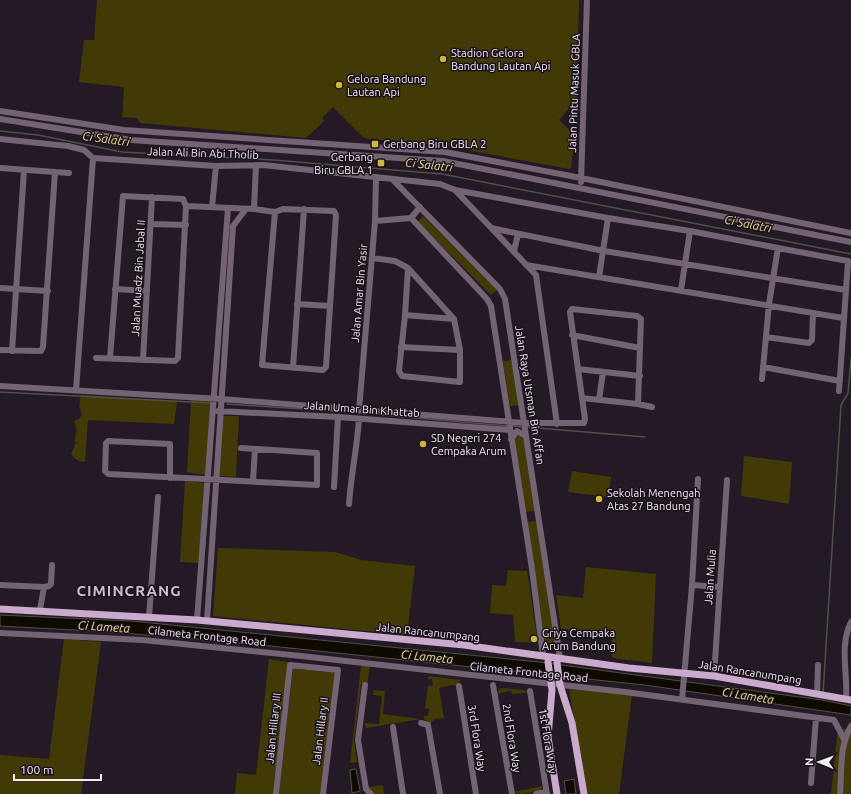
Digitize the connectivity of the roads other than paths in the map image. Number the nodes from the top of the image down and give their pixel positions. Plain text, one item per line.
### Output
1 (587, 0) edge
2 (0, 111) edge
3 (0, 119) edge
4 (0, 139) edge
5 (92, 158) junction
6 (256, 165) junction
7 (216, 166) junction
8 (0, 168) edge
9 (24, 170) junction
10 (55, 172) junction
11 (69, 173) dead end
12 (376, 177) junction
13 (581, 178) junction
14 (392, 179) junction
15 (580, 187) junction
16 (454, 190) junction
17 (152, 197) junction
18 (186, 206) junction
19 (212, 207) junction
20 (420, 207) junction
21 (228, 208) junction
22 (246, 209) junction
23 (304, 209) junction
24 (254, 210) junction
25 (274, 212) junction
26 (410, 218) junction
27 (608, 218) junction
28 (375, 221) junction
29 (151, 224) junction
30 (186, 225) junction
31 (231, 226) junction
32 (491, 228) junction
33 (690, 231) junction
34 (851, 233) edge
35 (518, 234) junction
36 (851, 242) edge
37 (778, 248) junction
38 (514, 251) junction
39 (604, 251) junction
40 (372, 258) junction
41 (686, 263) junction
42 (526, 265) junction
43 (540, 266) junction
44 (408, 268) junction
45 (599, 277) junction
46 (773, 278) junction
47 (536, 279) junction
48 (0, 288) edge
49 (115, 289) junction
50 (15, 290) junction
51 (681, 290) junction
52 (846, 290) junction
53 (48, 292) junction
54 (147, 292) junction
55 (298, 304) junction
56 (330, 306) junction
57 (769, 306) junction
58 (813, 313) junction
59 (404, 315) junction
60 (843, 318) junction
61 (454, 319) junction
62 (572, 335) junction
63 (766, 337) junction
64 (401, 347) junction
65 (640, 348) junction
66 (0, 350) edge
67 (460, 350) junction
68 (12, 351) junction
69 (96, 358) dead end
70 (110, 358) junction
71 (143, 360) junction
72 (763, 367) junction
73 (294, 368) junction
74 (578, 369) junction
75 (603, 372) junction
76 (640, 376) junction
77 (762, 379) dead end
78 (840, 381) junction
79 (0, 386) edge
80 (76, 390) junction
81 (839, 391) dead end
82 (213, 398) junction
83 (582, 398) junction
84 (221, 399) junction
85 (599, 400) junction
86 (638, 404) junction
87 (652, 407) dead end
88 (361, 410) junction
89 (212, 411) junction
90 (221, 411) junction
91 (338, 417) junction
92 (361, 419) junction
93 (557, 424) junction
94 (509, 426) junction
95 (526, 429) junction
96 (511, 439) junction
97 (241, 448) dead end
98 (254, 449) junction
99 (170, 478) junction
100 (208, 478) junction
101 (698, 479) dead end
102 (217, 480) junction
103 (727, 480) dead end
104 (253, 481) junction
105 (334, 487) dead end
106 (158, 498) dead end
107 (349, 504) dead end
108 (537, 514) junction
109 (523, 515) junction
110 (52, 565) dead end
111 (0, 585) edge
112 (692, 585) junction
113 (44, 587) junction
114 (720, 587) junction
115 (198, 596) junction
116 (209, 597) junction
117 (0, 608) edge
118 (40, 610) junction
119 (149, 617) junction
120 (197, 620) junction
121 (207, 621) junction
122 (851, 622) edge
123 (0, 633) edge
124 (542, 656) junction
125 (559, 661) junction
126 (548, 662) dead end
127 (290, 665) joint
128 (818, 665) dead end
129 (685, 673) junction
130 (714, 676) junction
131 (551, 683) junction
132 (560, 684) junction
133 (365, 685) dead end
134 (493, 685) dead end
135 (458, 686) dead end
136 (530, 691) dead end
137 (819, 694) junction
138 (682, 698) junction
139 (848, 700) edge
140 (816, 718) junction
141 (421, 723) dead end
142 (851, 726) edge
143 (393, 727) dead end
144 (851, 736) edge
145 (848, 740) edge
146 (811, 783) dead end
147 (546, 793) edge
148 (276, 794) edge
149 (323, 794) edge
150 (371, 794) edge
151 (403, 794) edge
152 (440, 794) edge
153 (476, 794) edge
154 (512, 794) edge
155 (536, 794) edge
156 (557, 794) edge
157 (584, 794) edge
158 (840, 794) edge

1 - 13 street, Jalan Pintu Masuk GBLA
2 - 13 street
3 - 15 street
4 - 5 street
5 - 7 street, Jalan Ali Bin Abi Tholib
5 - 80 street
6 - 7 street, Jalan Ali Bin Abi Tholib
6 - 12 street, Jalan Ali Bin Abi Tholib
6 - 24 street
7 - 19 street
8 - 9 street
9 - 10 street
9 - 50 street
10 - 11 street
10 - 53 street
12 - 14 street, Jalan Ali Bin Abi Tholib
12 - 28 street, Jalan Amar Bin Yasir
13 - 15 street, Jalan Pintu Masuk GBLA
13 - 34 street
14 - 16 street, Jalan Ali Bin Abi Tholib
14 - 20 street, Jalan Raya Utsman Bin Affan
15 - 36 street
16 - 27 street, Jalan Ali Bin Abi Tholib
16 - 32 street
17 - 18 street
17 - 29 street, Jalan Muadz Bin Jabal II
17 - 49 street
18 - 19 street
18 - 30 street
19 - 21 street
20 - 26 street
20 - 95 street, Jalan Raya Utsman Bin Affan
21 - 22 street
21 - 31 street
22 - 24 street
22 - 31 street
23 - 25 street
23 - 55 street
23 - 56 street
24 - 25 street
25 - 73 street
26 - 28 street
26 - 94 street
27 - 33 street, Jalan Ali Bin Abi Tholib
27 - 39 street
28 - 40 street, Jalan Amar Bin Yasir
29 - 30 street
29 - 54 street, Jalan Muadz Bin Jabal II
30 - 71 street
31 - 82 street
31 - 84 street
32 - 35 street
32 - 38 street
33 - 37 street, Jalan Ali Bin Abi Tholib
33 - 41 street
35 - 38 street
35 - 39 street
37 - 46 street
37 - 52 street, Jalan Ali Bin Abi Tholib
38 - 42 street
39 - 41 street
39 - 45 street
40 - 44 street
40 - 88 street, Jalan Amar Bin Yasir
41 - 46 street
41 - 51 street
42 - 43 street
42 - 47 street
43 - 45 street
43 - 47 street
44 - 59 street
44 - 61 street
45 - 51 street
46 - 52 street
46 - 57 street
47 - 93 street
48 - 50 street
49 - 54 street
49 - 70 street
50 - 53 street
50 - 68 street
51 - 57 street
52 - 60 street
53 - 68 street
54 - 71 street, Jalan Muadz Bin Jabal II
55 - 56 street
55 - 73 street
56 - 73 street
57 - 58 street
57 - 63 street
58 - 60 street
58 - 63 street
59 - 61 street
59 - 64 street
60 - 78 street
61 - 67 street
62 - 65 street
62 - 65 street
62 - 74 street
63 - 72 street
64 - 67 street
64 - 67 street
65 - 76 street
66 - 68 street
69 - 70 street
70 - 71 street
72 - 77 street
72 - 78 street
74 - 75 street
74 - 83 street
75 - 76 street
75 - 85 street
76 - 86 street
78 - 81 street
79 - 80 street, Jalan Umar Bin Khattab
80 - 82 street, Jalan Umar Bin Khattab
82 - 84 street, Jalan Umar Bin Khattab
82 - 89 street
83 - 85 street
83 - 93 street
84 - 88 street, Jalan Umar Bin Khattab
84 - 90 street
85 - 86 street
86 - 87 street
88 - 92 street, Jalan Amar Bin Yasir
88 - 94 street, Jalan Umar Bin Khattab
89 - 90 street, Jalan Umar Bin Khattab
89 - 100 street
90 - 91 street, Jalan Umar Bin Khattab
90 - 102 street
91 - 92 street, Jalan Umar Bin Khattab
91 - 105 street
92 - 94 street, Jalan Umar Bin Khattab
92 - 107 street, Jalan Amar Bin Yasir
93 - 95 street
94 - 95 street
94 - 96 street
95 - 96 street
95 - 108 street, Jalan Raya Utsman Bin Affan
96 - 109 street
97 - 98 street
98 - 104 street
98 - 104 street
99 - 99 street
99 - 100 street
100 - 102 street
100 - 115 street
101 - 112 street
102 - 104 street
102 - 116 street
103 - 114 street, Jalan Mulia
106 - 119 street
108 - 109 street
108 - 125 street, Jalan Raya Utsman Bin Affan
109 - 124 street
110 - 113 street
111 - 113 street
112 - 114 street
112 - 129 street
113 - 118 street
114 - 130 street, Jalan Mulia
115 - 116 street
115 - 120 street
116 - 121 street
117 - 118 main road, Jalan Rancanumpang
118 - 119 main road, Jalan Rancanumpang
119 - 120 main road, Jalan Rancanumpang
120 - 121 main road, Jalan Rancanumpang
121 - 124 main road, Jalan Rancanumpang
122 - 139 street
123 - 131 street, Cilameta Frontage Road
124 - 125 main road, Jalan Rancanumpang
125 - 129 main road, Jalan Rancanumpang
125 - 132 main road
126 - 131 main road
127 - 148 street, Jalan Hillary III
127 - 149 street, Jalan Hillary II
128 - 137 street
129 - 130 main road, Jalan Rancanumpang
129 - 138 street
130 - 137 main road, Jalan Rancanumpang
131 - 132 street, Cilameta Frontage Road
131 - 156 main road
132 - 138 street, Cilameta Frontage Road
132 - 157 main road
133 - 150 street
134 - 154 street, 2nd Flora Way
135 - 153 street, 3rd Flora Way
136 - 147 street, 1st Flora Way
137 - 139 main road, Jalan Rancanumpang
138 - 140 street, Cilameta Frontage Road
140 - 145 street, Cilameta Frontage Road
140 - 146 street
141 - 152 street
142 - 145 street
143 - 151 street
144 - 145 street
145 - 158 street
147 - 155 street

